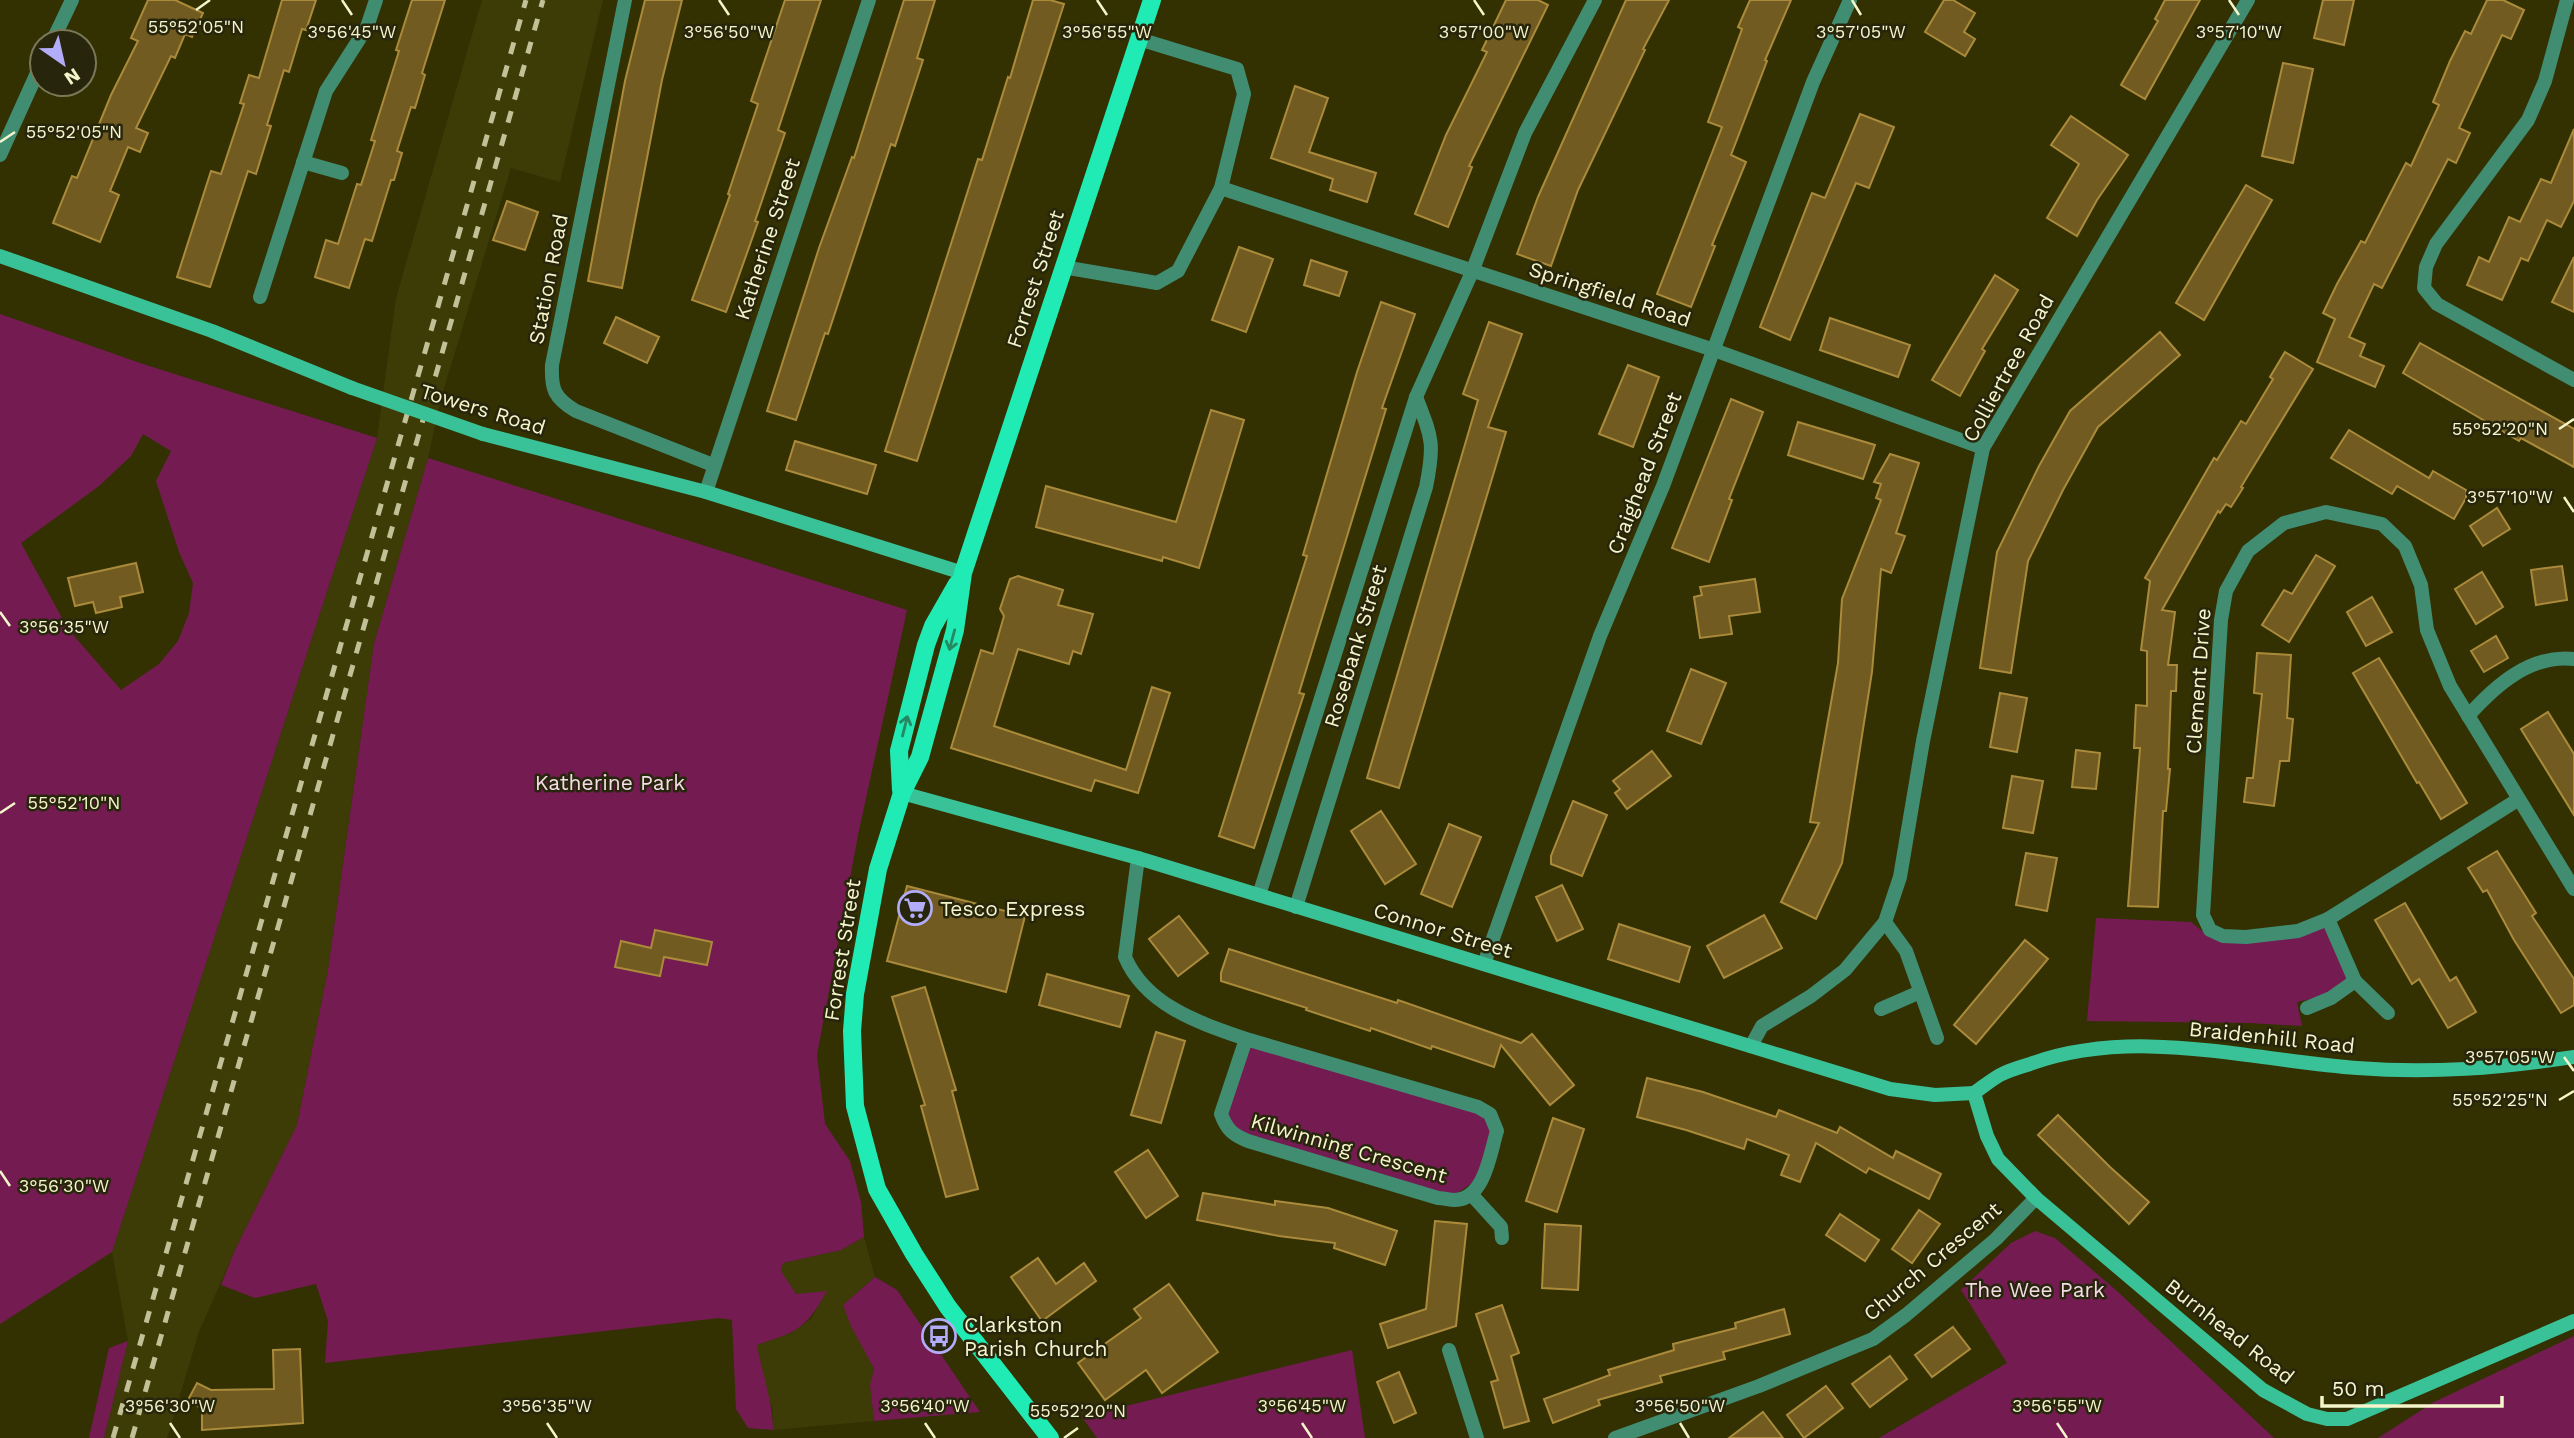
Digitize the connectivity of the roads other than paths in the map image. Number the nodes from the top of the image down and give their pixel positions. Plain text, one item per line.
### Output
1 (72, 0) edge
2 (376, 0) edge
3 (625, 0) edge
4 (869, 0) edge
5 (1152, 0) edge
6 (1595, 0) edge
7 (1850, 0) edge
8 (2248, 0) edge
9 (2567, 0) edge
10 (59, 28) edge
11 (1139, 39) junction
12 (28, 93) edge
13 (0, 155) edge
14 (303, 162) junction
15 (342, 173) dead end
16 (1222, 188) junction
17 (0, 256) edge
18 (1063, 267) junction
19 (1472, 272) junction
20 (260, 297) dead end
21 (1714, 350) junction
22 (2574, 380) edge
23 (1416, 397) junction
24 (1983, 448) junction
25 (713, 466) junction
26 (706, 492) junction
27 (963, 573) junction
28 (2574, 659) edge
29 (2468, 716) junction
30 (902, 793) junction
31 (2519, 799) junction
32 (1139, 858) junction
33 (2574, 889) edge
34 (1259, 895) junction
35 (1297, 907) junction
36 (2328, 919) junction
37 (1885, 922) junction
38 (1484, 964) junction
39 (2355, 981) junction
40 (1920, 992) junction
41 (2307, 1008) dead end
42 (1881, 1009) dead end
43 (2388, 1013) dead end
44 (1937, 1038) dead end
45 (1246, 1039) junction
46 (1751, 1046) junction
47 (2574, 1056) edge
48 (1974, 1093) junction
49 (1471, 1194) junction
50 (2036, 1198) junction
51 (1503, 1238) dead end
52 (2574, 1321) edge
53 (1449, 1350) dead end
54 (1050, 1438) edge
55 (1477, 1438) edge
56 (1615, 1438) edge

1 - 10 street
2 - 14 street
3 - 25 street, Station Road
4 - 25 street, Katherine Street
5 - 11 main road, Forrest Street
6 - 19 street, Rosebank Street
7 - 21 street, Craighead Street
8 - 24 street, Colliertree Road
9 - 22 street
11 - 16 street
11 - 18 main road, Forrest Street
12 - 13 street
14 - 15 street
14 - 20 street
16 - 18 street
16 - 19 street, Springfield Road
17 - 26 main road, Towers Road, bridge
18 - 27 main road, Forrest Street
19 - 21 street, Springfield Road
19 - 23 street, Rosebank Street
21 - 24 street, Springfield Road
21 - 38 street, Craighead Street
23 - 34 street, Rosebank Street
23 - 35 street, Rosebank Street
24 - 37 street, Colliertree Road
25 - 26 street, Katherine Street
26 - 27 main road, Towers Road
27 - 30 main road, Forrest Street
28 - 29 street
29 - 31 street, Clement Drive
29 - 36 street, Clement Drive
30 - 32 main road, Connor Street
30 - 54 main road, Forrest Street
31 - 33 street, Clement Drive
31 - 36 street, Clement Drive
32 - 34 main road, Connor Street
32 - 45 street, Kilwinning Crescent
34 - 35 main road, Connor Street
35 - 38 main road, Connor Street
36 - 39 street
37 - 40 street
37 - 46 street, Colliertree Road
38 - 46 main road, Connor Street
39 - 41 street
39 - 43 street
40 - 42 street
40 - 44 street
45 - 49 street, Kilwinning Crescent
45 - 49 street, Kilwinning Crescent
46 - 48 main road, Connor Street
47 - 48 main road, Braidenhill Road
48 - 50 main road, Burnhead Road
49 - 51 street, Kilwinning Crescent
50 - 52 main road, Burnhead Road
50 - 56 street, Church Crescent
53 - 55 street

